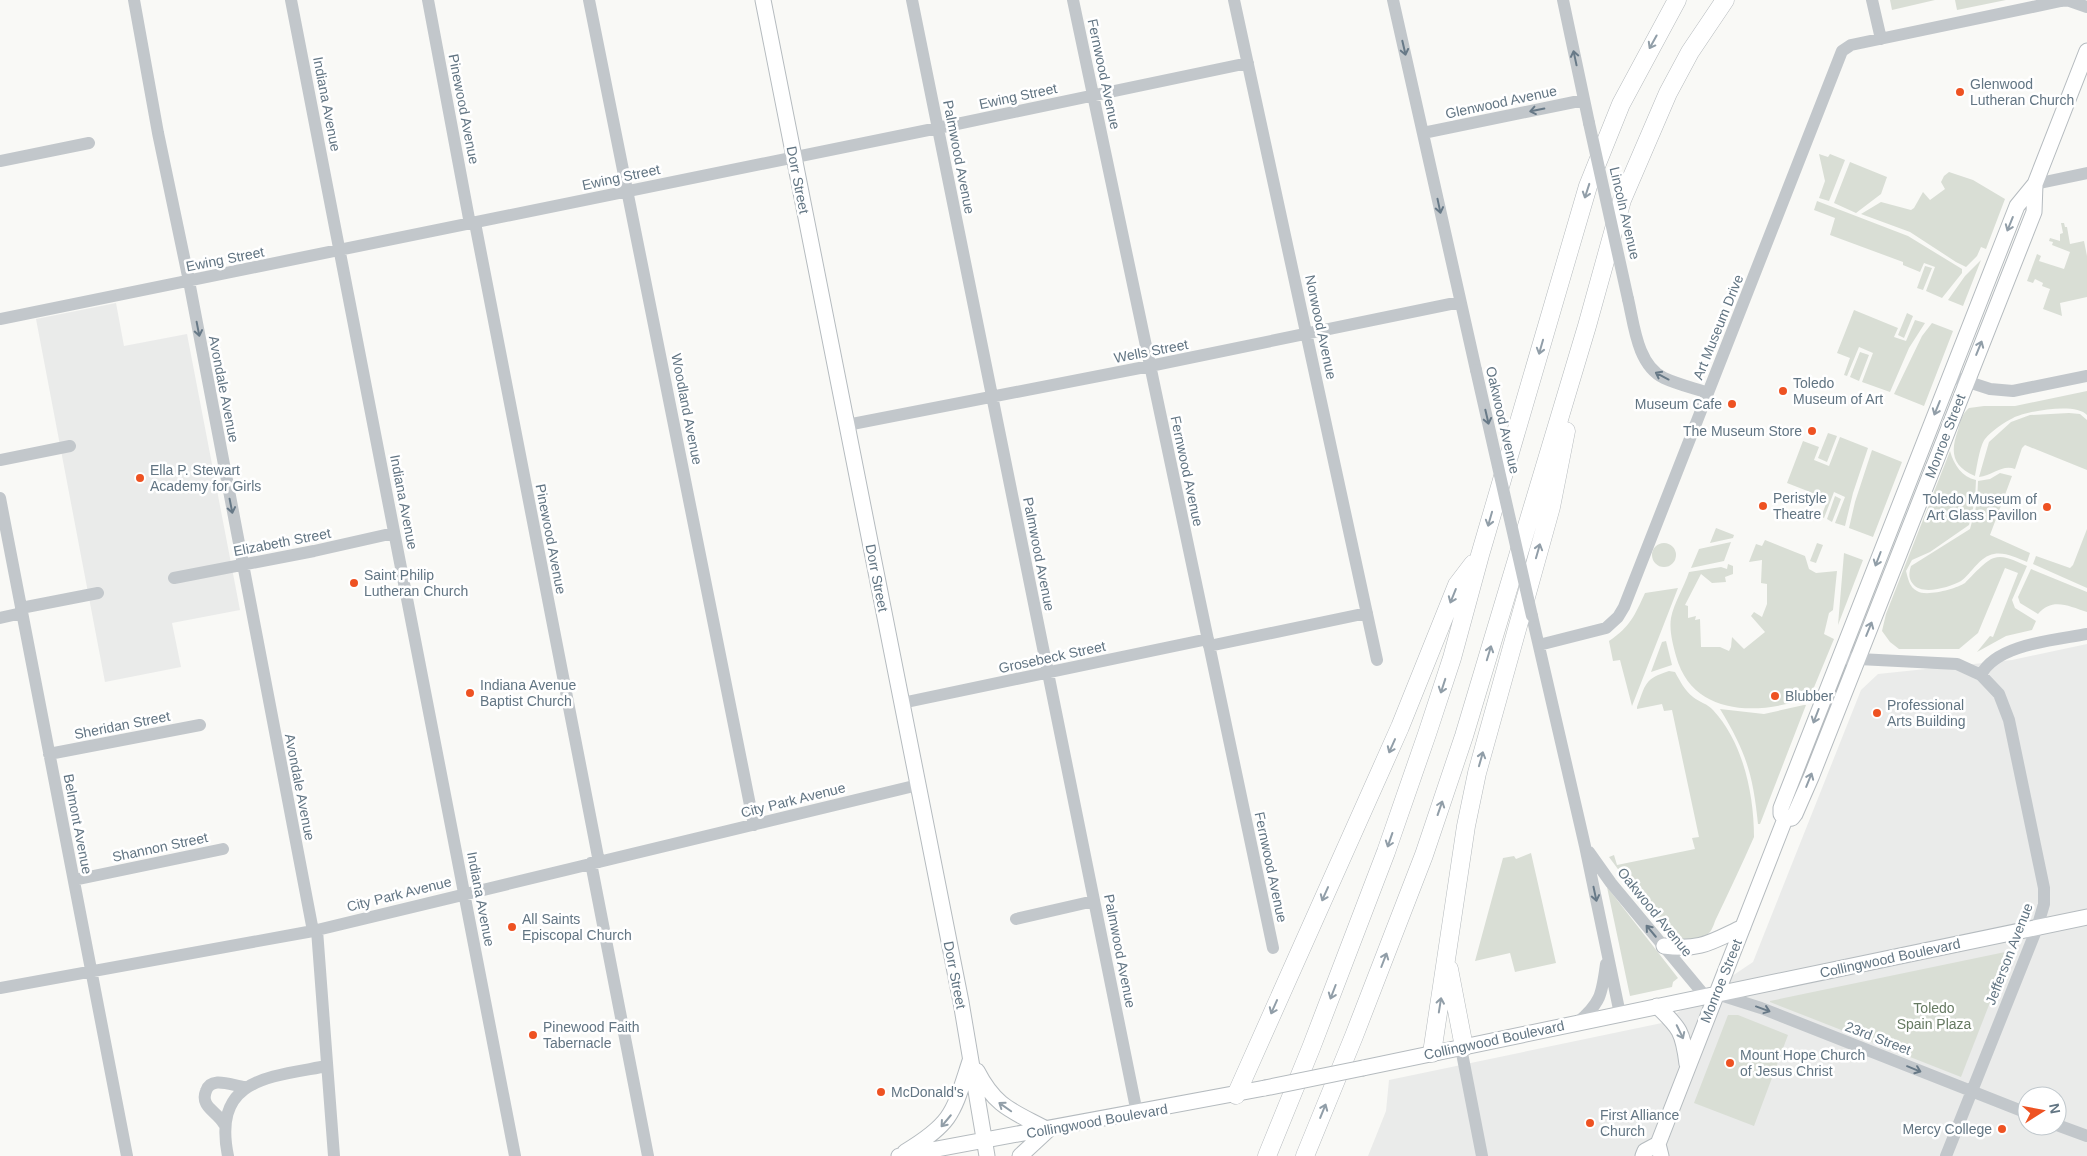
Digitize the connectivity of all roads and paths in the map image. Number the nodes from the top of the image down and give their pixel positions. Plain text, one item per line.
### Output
1 (134, 0) edge
2 (291, 0) edge
3 (428, 0) edge
4 (589, 0) edge
5 (763, 0) edge
6 (912, 0) edge
7 (1073, 0) edge
8 (1234, 0) edge
9 (1393, 0) edge
10 (1563, 0) edge
11 (1677, 0) edge
12 (1724, 0) edge
13 (1872, 0) edge
14 (2051, 2) edge
15 (2087, 8) edge
16 (1881, 39) junction
17 (2087, 51) edge
18 (1248, 63) junction
19 (1093, 96) junction
20 (1584, 100) junction
21 (938, 128) junction
22 (1423, 134) junction
23 (89, 144) dead end
24 (794, 157) junction
25 (0, 161) edge
26 (2087, 172) edge
27 (2036, 184) junction
28 (627, 192) junction
29 (472, 223) junction
30 (340, 250) junction
31 (188, 281) junction
32 (1460, 302) junction
33 (0, 319) edge
34 (1587, 326) junction
35 (1307, 334) junction
36 (1150, 366) junction
37 (1950, 376) junction
38 (2087, 376) edge
39 (1966, 382) junction
40 (1708, 393) junction
41 (992, 396) junction
42 (847, 426) junction
43 (70, 446) dead end
44 (0, 460) edge
45 (0, 498) edge
46 (394, 533) junction
47 (1480, 555) junction
48 (242, 564) junction
49 (174, 578) dead end
50 (98, 593) dead end
51 (22, 611) junction
52 (1367, 613) junction
53 (0, 618) edge
54 (2087, 634) edge
55 (1209, 643) junction
56 (1539, 645) junction
57 (1838, 658) junction
58 (1857, 659) junction
59 (1377, 660) dead end
60 (1048, 673) junction
61 (1981, 675) junction
62 (902, 703) junction
63 (200, 725) dead end
64 (49, 754) junction
65 (918, 785) junction
66 (1785, 819) junction
67 (754, 825) junction
68 (1585, 846) junction
69 (223, 849) dead end
70 (595, 862) junction
71 (74, 880) junction
72 (465, 893) junction
73 (1094, 901) junction
74 (2087, 917) edge
75 (1016, 919) dead end
76 (1743, 927) junction
77 (2037, 928) junction
78 (315, 930) junction
79 (1664, 946) junction
80 (1272, 948) dead end
81 (1607, 954) junction
82 (1447, 957) junction
83 (92, 973) junction
84 (0, 988) edge
85 (1711, 995) junction
86 (1657, 1006) junction
87 (1620, 1014) junction
88 (1577, 1023) junction
89 (1462, 1047) junction
90 (1432, 1053) junction
91 (971, 1060) junction
92 (327, 1066) junction
93 (1688, 1067) junction
94 (245, 1087) junction
95 (1971, 1091) junction
96 (1236, 1095) junction
97 (2017, 1109) edge
98 (1137, 1114) junction
99 (224, 1124) junction
100 (2067, 1128) edge
101 (1048, 1130) junction
102 (2087, 1136) edge
103 (986, 1148) edge
104 (1660, 1150) edge
105 (127, 1156) edge
106 (228, 1156) edge
107 (334, 1156) edge
108 (515, 1156) edge
109 (648, 1156) edge
110 (898, 1156) edge
111 (1020, 1156) edge
112 (1267, 1156) edge
113 (1305, 1156) edge
114 (1482, 1156) edge
115 (1643, 1156) edge
116 (1946, 1156) edge

1 - 31 street, Avondale Avenue
2 - 30 street, Indiana Avenue
3 - 29 street, Pinewood Avenue
4 - 28 street, Woodland Avenue
5 - 24 main road, Dorr Street
6 - 21 street, Palmwood Avenue
7 - 19 street, Fernwood Avenue
8 - 18 street, Norwood Avenue
9 -> 22 street, Oakwood Avenue
20 -> 10 street, Lincoln Avenue
11 -> 47 highway
12 - 34 highway
13 - 16 street
14 - 15 street
14 - 16 street
16 - 40 street, Art Museum Drive
17 - 27 main road, Monroe Street
18 - 19 street, Ewing Street
18 - 35 street, Norwood Avenue
19 - 21 street, Ewing Street
19 - 36 street, Fernwood Avenue
20 -> 22 street, Glenwood Avenue
40 -> 20 street, Lincoln Avenue, bridge
21 - 24 street, Ewing Street
21 - 41 street, Palmwood Avenue
22 -> 32 street, Oakwood Avenue
23 - 25 street
24 - 28 street, Ewing Street
24 - 42 main road, Dorr Street
26 - 27 street
27 -> 37 main road, Monroe Street
39 -> 27 main road, Monroe Street
28 - 29 street, Ewing Street
28 - 67 street, Woodland Avenue
29 - 30 street, Ewing Street
29 - 70 street, Pinewood Avenue
30 - 31 street, Ewing Street
30 - 46 street, Indiana Avenue
31 - 33 street, Ewing Street
31 -> 48 street, Avondale Avenue
32 - 35 street, Wells Street
32 -> 56 street, Oakwood Avenue, bridge
82 -> 34 highway
113 -> 34 highway
35 - 36 street, Wells Street
35 - 52 street, Norwood Avenue
36 - 41 street, Wells Street
36 - 55 street, Fernwood Avenue
37 - 39 street
37 -> 57 main road, Monroe Street
38 - 39 street
58 -> 39 main road, Monroe Street
40 - 56 street, Art Museum Drive
41 - 42 street, Wells Street
41 - 60 street, Palmwood Avenue
42 - 62 main road, Dorr Street
43 - 44 street
45 - 51 street, Belmont Avenue
46 - 48 street, Elizabeth Street
46 - 72 street, Indiana Avenue
47 -> 96 highway
47 -> 112 highway
48 - 49 street, Elizabeth Street
48 - 78 street, Avondale Avenue
50 - 51 street
51 - 53 street
51 - 64 street, Belmont Avenue
52 - 55 street, Grosebeck Street
52 - 59 street, Norwood Avenue
54 - 61 street
55 - 60 street, Grosebeck Street
55 - 80 street, Fernwood Avenue
56 - 68 street, Oakwood Avenue
57 - 58 street
57 -> 66 main road, Monroe Street
58 - 61 street
66 -> 58 main road, Monroe Street
60 - 62 street, Grosebeck Street
60 - 73 street, Palmwood Avenue
61 - 77 street, Jefferson Avenue
62 - 65 main road, Dorr Street
63 - 64 street, Sheridan Street
64 - 71 street, Belmont Avenue
65 - 67 street, City Park Avenue
65 - 91 main road, Dorr Street
66 - 76 main road, Monroe Street
67 - 70 street, City Park Avenue
79 -> 68 street, Oakwood Avenue
68 -> 81 street, Oakwood Avenue
69 - 71 street, Shannon Street
70 - 72 street, City Park Avenue
70 - 109 street, Pinewood Avenue
71 - 83 street, Belmont Avenue
72 - 78 street, City Park Avenue
72 - 108 street, Indiana Avenue
73 - 75 street
73 - 98 street, Palmwood Avenue
74 - 77 main road, Collingwood Boulevard
76 - 79 main road
76 - 85 main road, Monroe Street
77 - 85 main road, Collingwood Boulevard
77 - 95 street, Jefferson Avenue
78 - 83 street, City Park Avenue
78 - 92 street, Avondale Avenue
79 - 85 street, Oakwood Avenue
81 - 87 street, Oakwood Avenue
81 - 88 street, Oakwood Avenue
82 - 89 highway
90 -> 82 highway
83 - 84 street, City Park Avenue
83 - 105 street, Belmont Avenue
85 - 86 main road, Collingwood Boulevard
85 - 93 main road, Monroe Street
85 -> 95 street, 23rd Street
86 - 87 main road, Collingwood Boulevard
86 -> 93 main road
87 - 88 main road, Collingwood Boulevard
88 - 89 main road, Collingwood Boulevard
89 - 90 main road, Collingwood Boulevard
89 - 114 street
90 - 96 main road, Collingwood Boulevard, bridge
101 -> 91 main road
91 - 103 main road, Dorr Street
91 -> 110 main road
92 - 94 street
92 - 107 street, Avondale Avenue
93 - 104 main road, Monroe Street
94 - 99 street
94 - 99 street
95 - 97 street, 23rd Street
95 - 116 street, Jefferson Avenue
96 - 98 main road, Collingwood Boulevard
98 - 101 main road, Collingwood Boulevard
99 - 106 street
100 - 102 street
101 - 103 main road, Collingwood Boulevard
101 - 111 main road
103 - 110 main road, Collingwood Boulevard
104 - 115 main road, Monroe Street

